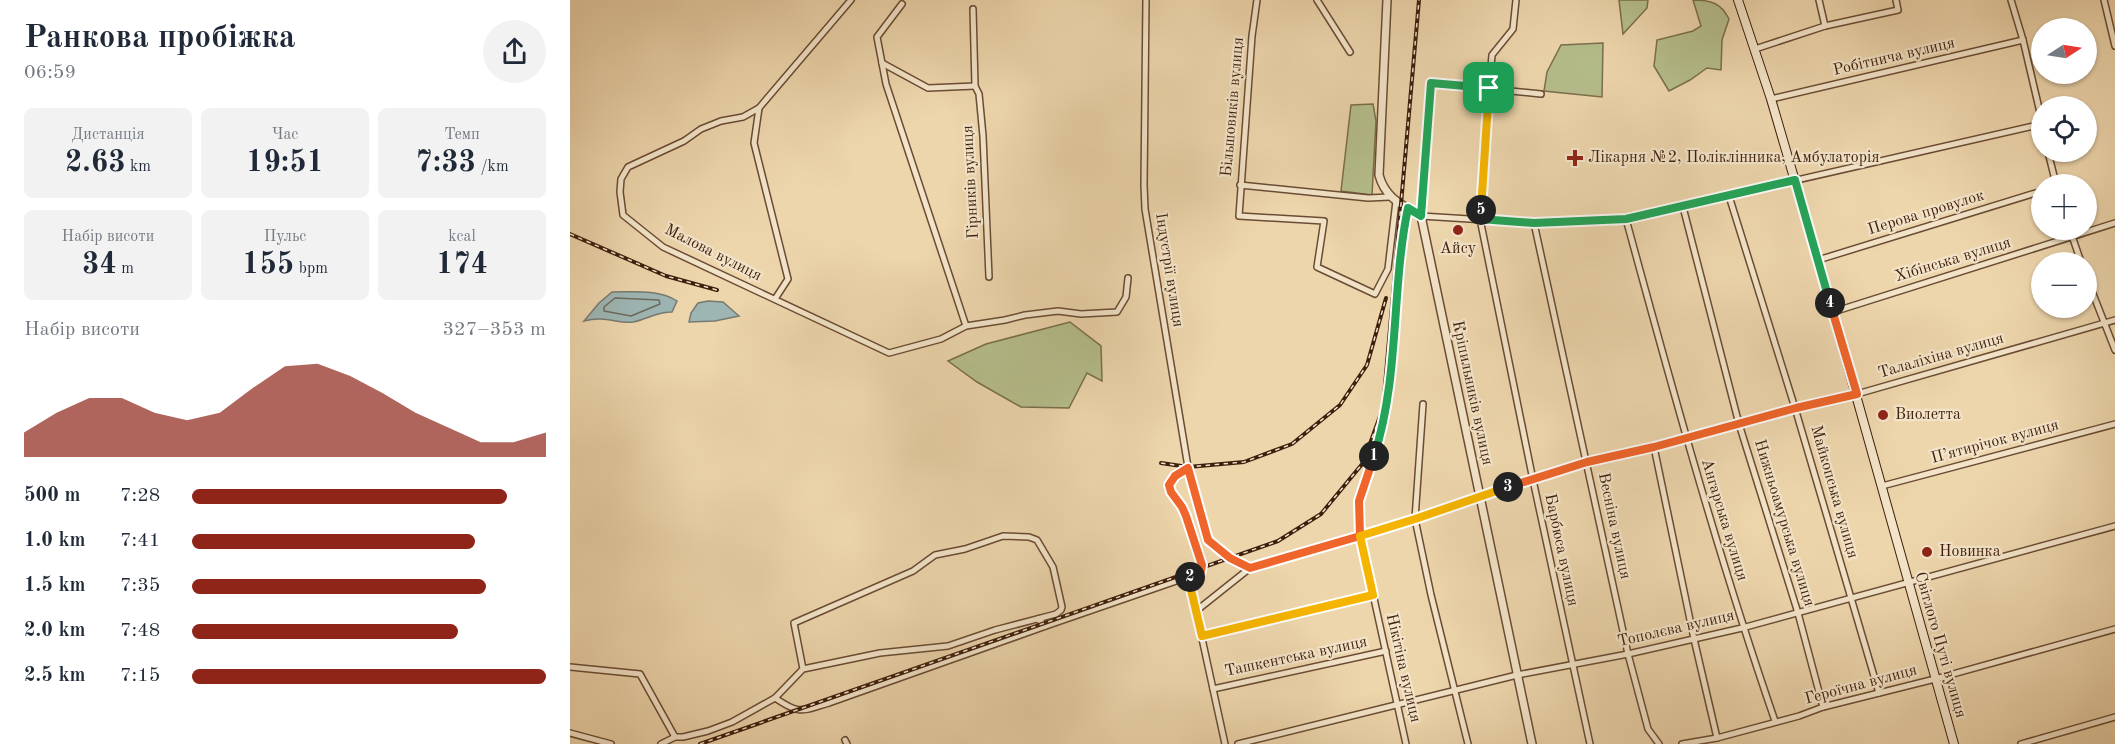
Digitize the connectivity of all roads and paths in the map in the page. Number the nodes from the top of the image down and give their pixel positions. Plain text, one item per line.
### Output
1 (851, 0) edge
2 (1146, 0) edge
3 (1257, 0) edge
4 (1317, 0) edge
5 (1387, 0) edge
6 (1516, 0) edge
7 (1738, 0) edge
8 (1819, 0) edge
9 (1896, 0) edge
10 (2011, 0) edge
11 (2104, 0) edge
12 (902, 4) dead end
13 (973, 9) dead end
14 (1825, 26) junction
15 (2023, 40) junction
16 (2115, 46) edge
17 (1755, 49) junction
18 (1350, 52) dead end
19 (882, 63) junction
20 (975, 86) junction
21 (1489, 88) junction
22 (1541, 94) dead end
23 (2036, 96) edge
24 (1771, 99) junction
25 (759, 108) junction
26 (2031, 125) edge
27 (1795, 180) junction
28 (1240, 185) junction
29 (2031, 194) edge
30 (1729, 196) junction
31 (1393, 199) junction
32 (1683, 207) junction
33 (1408, 208) junction
34 (1421, 216) junction
35 (1480, 219) junction
36 (1626, 219) junction
37 (1534, 223) junction
38 (2115, 223) edge
39 (2097, 229) edge
40 (2062, 240) edge
41 (1818, 260) junction
42 (989, 277) dead end
43 (1128, 278) dead end
44 (775, 299) junction
45 (2097, 305) edge
46 (1833, 312) junction
47 (2115, 320) edge
48 (2104, 323) junction
49 (966, 326) junction
50 (2115, 350) edge
51 (1857, 394) junction
52 (1423, 404) dead end
53 (1796, 408) junction
54 (1739, 424) junction
55 (2115, 424) edge
56 (1685, 437) junction
57 (1654, 447) junction
58 (1587, 462) junction
59 (1188, 468) junction
60 (1533, 480) junction
61 (1882, 486) junction
62 (1479, 496) junction
63 (1415, 519) junction
64 (2115, 526) edge
65 (1360, 536) junction
66 (1250, 568) junction
67 (1188, 577) junction
68 (1908, 584) junction
69 (1373, 595) junction
70 (1850, 598) junction
71 (1196, 610) junction
72 (1798, 613) junction
73 (1038, 619) junction
74 (1046, 626) junction
75 (1742, 628) junction
76 (2115, 629) edge
77 (1202, 636) junction
78 (1694, 639) junction
79 (1386, 651) junction
80 (1628, 654) junction
81 (1572, 664) junction
82 (570, 667) edge
83 (803, 669) junction
84 (1517, 675) junction
85 (1935, 680) junction
86 (1213, 689) junction
87 (1455, 690) junction
88 (1879, 693) junction
89 (775, 698) junction
90 (1398, 704) junction
91 (1823, 707) junction
92 (2115, 717) edge
93 (1775, 721) junction
94 (570, 733) edge
95 (675, 737) junction
96 (1717, 738) junction
97 (611, 744) edge
98 (661, 744) edge
99 (1225, 744) edge
100 (1239, 744) edge
101 (1406, 744) edge
102 (1468, 744) edge
103 (1532, 744) edge
104 (1590, 744) edge
105 (1659, 744) edge
106 (1682, 744) edge
107 (1954, 744) edge
108 (2021, 744) edge

1 - 25 street, Малова вулиця
2 - 59 street, Індустрії вулиця
3 - 28 street, Більшовиків вулиця
4 - 18 street
5 - 31 street
6 - 21 street, Барбюса вулиця
7 - 17 main road, Світлого Путі вулиця
8 - 14 street
9 - 14 street
10 - 15 street
11 - 16 street
12 - 19 street
13 - 20 street, Гірників вулиця
14 - 17 street
15 - 23 street
15 - 24 street, Робітнича вулиця
17 - 24 main road, Світлого Путі вулиця
19 - 20 street
19 - 49 street
20 - 42 street, Гірників вулиця
21 - 22 street
21 - 34 street
21 - 35 street, Барбюса вулиця
24 - 27 main road, Світлого Путі вулиця
25 - 44 street, Малова вулиця
25 - 44 street, Малова вулиця
26 - 27 street
27 - 30 street
27 - 41 main road, Світлого Путі вулиця
28 - 31 street
28 - 31 street, Більшовиків вулиця
29 - 41 street, Перова провулок
30 - 32 street
30 - 53 street, Майкопська вулиця
31 - 33 street
32 - 36 street
32 - 54 street, Нижньоамурська вулиця
33 - 34 street
33 - 65 street, Нікітіна вулиця
34 - 35 street
34 - 62 street, Кріпильників вулиця
35 - 37 street
35 - 60 street, Барбюса вулиця
36 - 37 street
36 - 56 street, Ангарська вулиця
37 - 58 street, Весніна вулиця
38 - 39 street, Хібінська вулиця
40 - 46 street, Хібінська вулиця
41 - 46 main road, Світлого Путі вулиця
43 - 49 street, Малова вулиця
44 - 49 street, Малова вулиця
45 - 48 street
46 - 51 main road, Світлого Путі вулиця
47 - 48 street, Талаліхіна вулиця
48 - 50 street
48 - 51 street, Талаліхіна вулиця
51 - 53 street, Талаліхіна вулиця
51 - 61 main road, Світлого Путі вулиця
52 - 63 street
53 - 54 street, Талаліхіна вулиця
53 - 70 street, Майкопська вулиця
54 - 56 street, Талаліхіна вулиця
54 - 72 street, Нижньоамурська вулиця
55 - 61 street, П’ятирічок вулиця
56 - 57 street, Талаліхіна вулиця
56 - 75 street, Ангарська вулиця
57 - 58 street, Талаліхіна вулиця
57 - 78 street
58 - 60 street, Талаліхіна вулиця
58 - 80 street, Весніна вулиця
59 - 66 street, Індустрії вулиця
59 - 67 street
60 - 62 street, Талаліхіна вулиця
60 - 81 street, Барбюса вулиця
61 - 68 main road, Світлого Путі вулиця
62 - 63 street, Талаліхіна вулиця
62 - 84 street, Кріпильників вулиця
63 - 65 street, Талаліхіна вулиця
63 - 87 street
64 - 68 street, Тополєва вулиця
65 - 66 street, Талаліхіна вулиця
65 - 69 street, Нікітіна вулиця
66 - 71 street
67 - 71 street
67 - 74 street
68 - 70 street, Тополєва вулиця
68 - 85 main road, Світлого Путі вулиця
69 - 77 street
69 - 79 street, Нікітіна вулиця
70 - 72 street, Тополєва вулиця
70 - 88 street, Майкопська вулиця
71 - 77 street
72 - 75 street, Тополєва вулиця
72 - 91 street, Нижньоамурська вулиця
73 - 74 street
73 - 83 street
73 - 83 street
74 - 89 street
75 - 78 street, Тополєва вулиця
75 - 93 street, Ангарська вулиця
76 - 85 street, Героїчна вулиця
77 - 86 street
78 - 80 street, Тополєва вулиця
78 - 96 street
79 - 86 street, Ташкентська вулиця
79 - 90 street, Нікітіна вулиця
80 - 81 street, Тополєва вулиця
80 - 105 street, Весніна вулиця
81 - 84 street, Тополєва вулиця
81 - 104 street, Барбюса вулиця
82 - 95 street
83 - 89 street
84 - 87 street, Тополєва вулиця
84 - 103 street, Кріпильників вулиця
85 - 88 street, Героїчна вулиця
85 - 107 main road, Світлого Путі вулиця
86 - 99 street
87 - 90 street, Тополєва вулиця
87 - 102 street
88 - 91 street, Героїчна вулиця
89 - 95 street
90 - 100 street, Тополєва вулиця
90 - 101 street, Нікітіна вулиця
91 - 93 street, Героїчна вулиця
92 - 108 street
93 - 96 street, Героїчна вулиця
94 - 97 street
95 - 98 street
96 - 106 street, Героїчна вулиця

